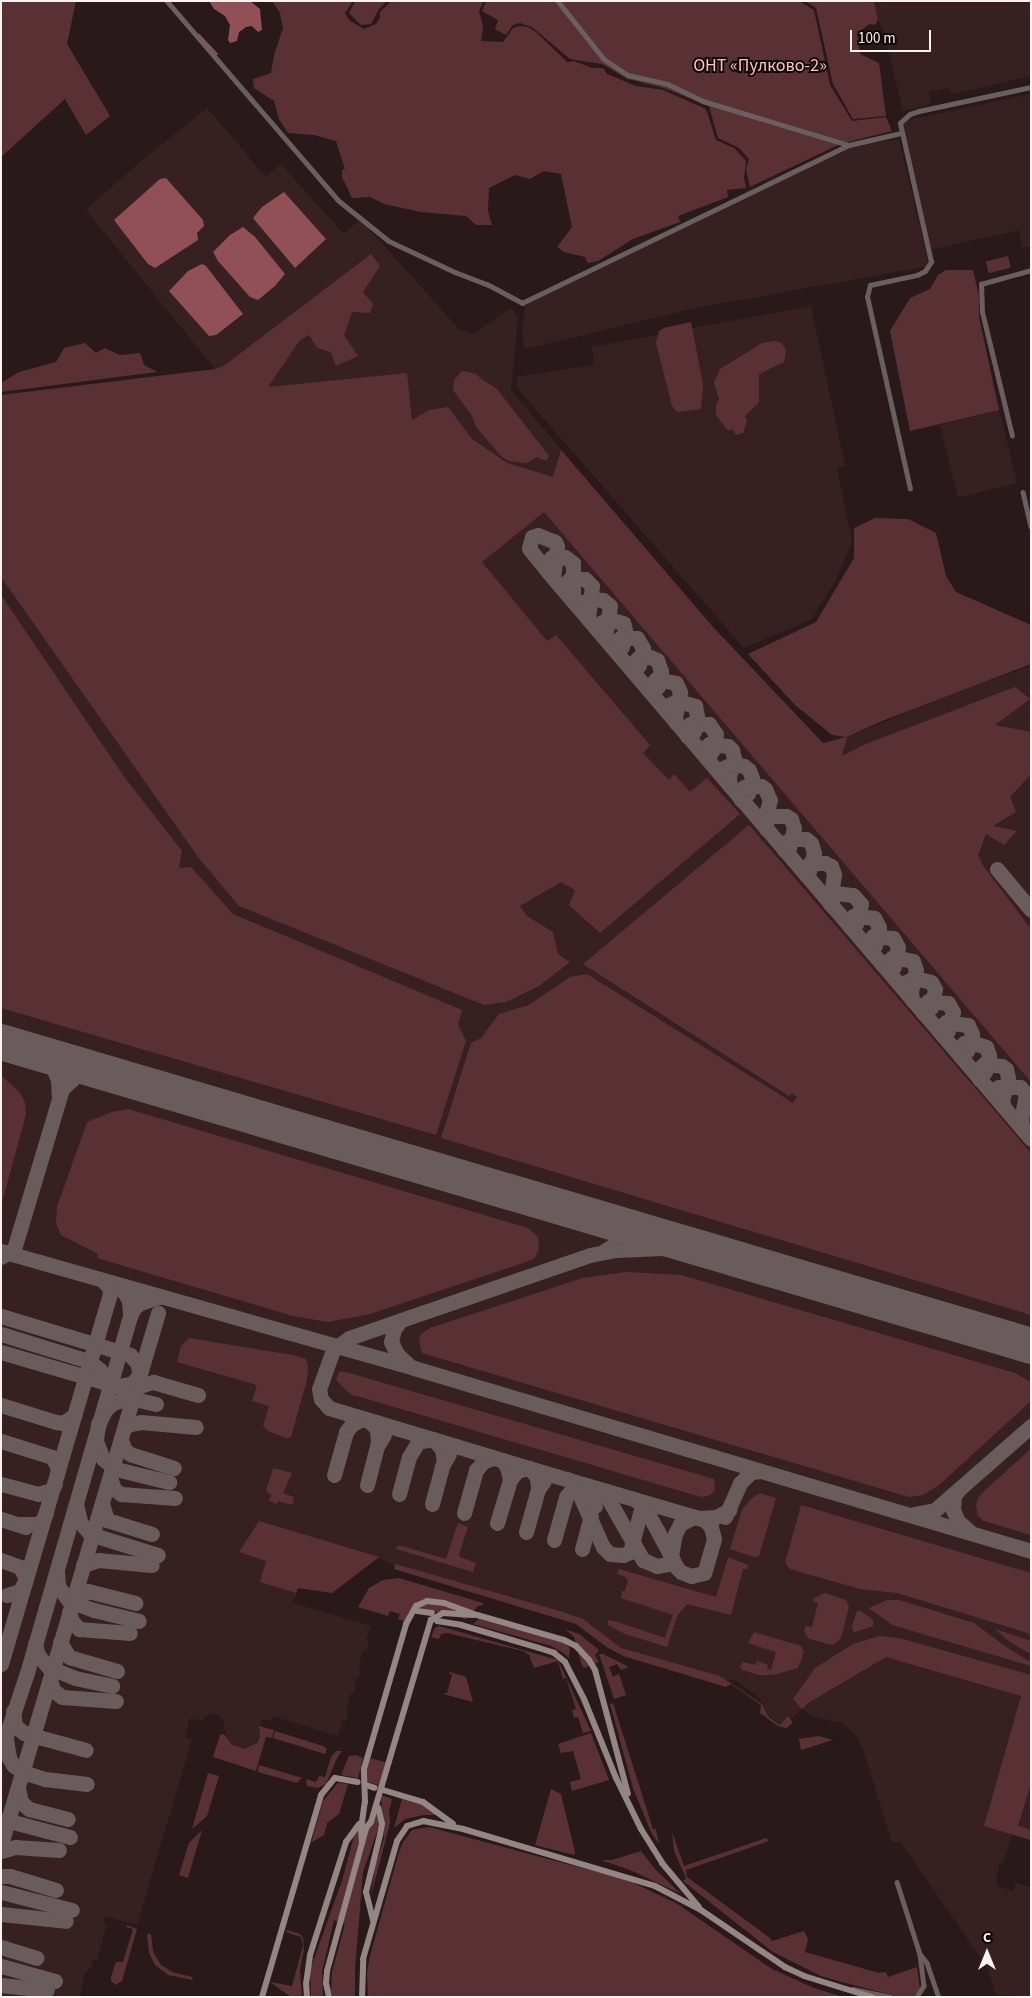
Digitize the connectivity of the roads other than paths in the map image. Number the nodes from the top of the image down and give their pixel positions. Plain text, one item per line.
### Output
1 (167, 1) edge
2 (558, 1) edge
3 (1031, 87) edge
4 (901, 133) junction
5 (849, 145) junction
6 (1031, 270) edge
7 (1012, 436) dead end
8 (910, 489) dead end
9 (1023, 492) dead end
10 (1031, 526) edge
11 (417, 1611) dead end
12 (432, 1613) dead end
13 (477, 1615) junction
14 (440, 1619) dead end
15 (358, 1782) dead end
16 (366, 1785) dead end
17 (377, 1793) junction
18 (630, 1803) junction
19 (378, 1807) dead end
20 (359, 1824) dead end
21 (462, 1829) junction
22 (362, 1843) junction
23 (897, 1882) dead end
24 (701, 1910) junction
25 (373, 1921) junction
26 (920, 1954) junction
27 (844, 1988) junction
28 (262, 1997) edge
29 (307, 1997) edge
30 (328, 1997) edge
31 (362, 1997) edge
32 (872, 1997) edge
33 (890, 1997) edge
34 (917, 1997) edge
35 (939, 1997) edge

1 - 5 street
2 - 5 street
3 - 4 street
4 - 5 street
4 - 8 street
6 - 7 street
9 - 10 street
11 - 12 street
13 - 17 street, bridge
13 - 18 street
13 - 22 street, bridge
14 - 18 street
15 - 28 street
16 - 17 street
17 - 21 street
17 - 22 street, bridge
18 - 24 street
19 - 25 street
20 - 29 street
21 - 24 street
21 - 25 street
22 - 30 street
23 - 26 street
24 - 27 street
25 - 31 street
26 - 34 street
26 - 35 street
27 - 32 street
27 - 33 street

